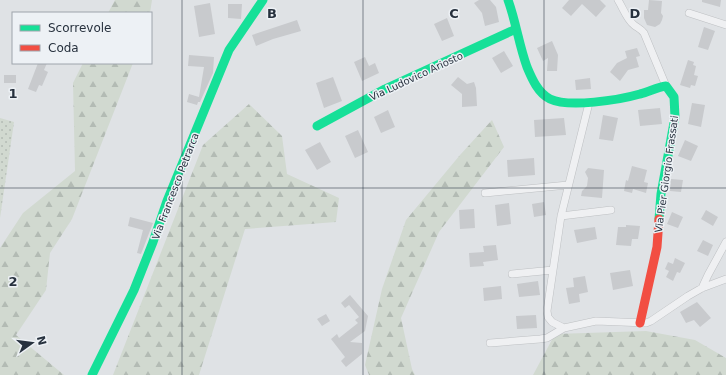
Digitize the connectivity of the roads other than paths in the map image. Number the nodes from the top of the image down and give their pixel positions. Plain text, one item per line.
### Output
1 (263, 0) edge
2 (508, 0) edge
3 (618, 0) edge
4 (688, 13) dead end
5 (726, 25) edge
6 (516, 29) junction
7 (666, 86) junction
8 (589, 102) junction
9 (317, 126) dead end
10 (568, 185) junction
11 (485, 192) dead end
12 (611, 210) dead end
13 (561, 216) junction
14 (726, 242) edge
15 (553, 270) junction
16 (512, 274) dead end
17 (726, 279) edge
18 (702, 288) junction
19 (640, 323) junction
20 (564, 328) junction
21 (490, 342) dead end
22 (92, 375) edge

1 - 22 street, Via Francesco Petrarca
2 - 6 street
3 - 7 street
4 - 5 street
6 - 8 street
6 - 9 street, Via Ludovico Ariosto
7 - 8 street
7 - 19 street, Via Pier Giorgio Frassati
8 - 10 street
10 - 11 street
10 - 13 street
12 - 13 street
13 - 15 street
14 - 18 street
15 - 16 street
15 - 20 street
17 - 18 street
18 - 19 street
19 - 20 street
20 - 21 street

